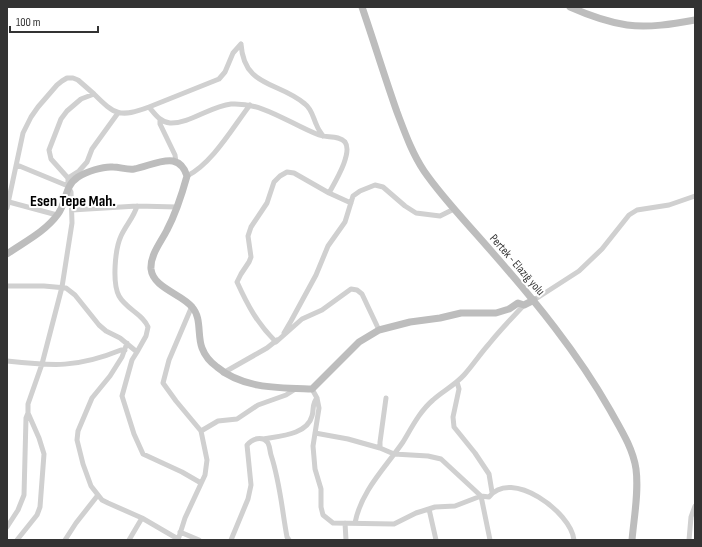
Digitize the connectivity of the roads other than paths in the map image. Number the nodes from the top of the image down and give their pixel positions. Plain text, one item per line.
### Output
1 (362, 7) edge
2 (570, 7) edge
3 (695, 20) edge
4 (94, 94) junction
5 (250, 105) junction
6 (149, 107) junction
7 (118, 113) junction
8 (160, 119) junction
9 (323, 136) junction
10 (176, 162) junction
11 (17, 165) junction
12 (187, 176) junction
13 (68, 178) junction
14 (68, 186) junction
15 (329, 193) junction
16 (695, 196) edge
17 (9, 202) junction
18 (351, 203) junction
19 (137, 206) junction
20 (177, 207) junction
21 (7, 208) edge
22 (454, 209) junction
23 (72, 210) junction
24 (57, 215) junction
25 (7, 254) edge
26 (7, 286) edge
27 (62, 287) junction
28 (534, 300) junction
29 (524, 305) junction
30 (192, 306) junction
31 (379, 330) junction
32 (276, 342) junction
33 (127, 343) junction
34 (125, 350) junction
35 (137, 352) junction
36 (7, 361) edge
37 (42, 364) junction
38 (223, 373) junction
39 (457, 382) junction
40 (297, 388) junction
41 (312, 389) junction
42 (317, 398) junction
43 (386, 398) dead end
44 (28, 413) junction
45 (202, 431) junction
46 (315, 434) junction
47 (263, 439) junction
48 (380, 448) junction
49 (394, 454) junction
50 (201, 483) junction
51 (492, 492) junction
52 (98, 495) junction
53 (481, 496) junction
54 (695, 506) edge
55 (429, 509) junction
56 (142, 518) junction
57 (345, 523) junction
58 (355, 523) junction
59 (7, 526) edge
60 (180, 532) junction
61 (234, 534) junction
62 (178, 539) edge
63 (17, 540) edge
64 (65, 540) edge
65 (129, 540) edge
66 (199, 540) edge
67 (231, 540) edge
68 (236, 540) edge
69 (289, 540) edge
70 (346, 540) edge
71 (436, 540) edge
72 (490, 540) edge
73 (574, 540) edge
74 (632, 540) edge
75 (689, 540) edge

1 - 22 street, Pertek - Elazığ yolu
2 - 3 street
4 - 7 street
4 - 11 street
4 - 13 street
5 - 8 street
5 - 9 street
5 - 12 street
6 - 7 street
6 - 8 street
6 - 9 street
7 - 13 street
8 - 10 street
9 - 15 street
10 - 12 street
10 - 14 street
11 - 14 street
11 - 17 street
12 - 20 street
13 - 14 street
14 - 23 street
14 - 24 street
15 - 18 street
15 - 32 street
16 - 28 street
17 - 21 street
17 - 24 street
18 - 22 street
18 - 32 street
19 - 20 street
19 - 23 street
19 - 35 street
20 - 30 street
22 - 28 street, Pertek - Elazığ yolu
23 - 27 street
24 - 25 street
26 - 27 street
27 - 33 street
27 - 37 street
28 - 29 street
28 - 74 street, Pertek - Elazığ yolu
29 - 31 street
29 - 39 street
30 - 38 street
30 - 45 street
31 - 32 street
31 - 41 street
32 - 38 street
33 - 34 street
33 - 35 street
34 - 37 street
34 - 52 street
35 - 50 street
36 - 37 street
37 - 44 street
38 - 40 street
39 - 49 street
39 - 51 street
40 - 41 street
40 - 45 street
41 - 42 street
42 - 46 street
42 - 47 street
43 - 48 street
44 - 59 street
44 - 63 street
45 - 50 street
46 - 48 street
46 - 57 street
47 - 61 street
47 - 69 street
48 - 49 street
49 - 53 street
49 - 58 street
50 - 60 street
51 - 53 street
51 - 73 street
52 - 56 street
52 - 64 street
53 - 55 street
53 - 72 street
54 - 75 street
55 - 58 street
55 - 71 street
56 - 62 street
56 - 65 street
57 - 58 street
57 - 70 street
60 - 62 street
60 - 66 street
61 - 67 street
61 - 68 street

